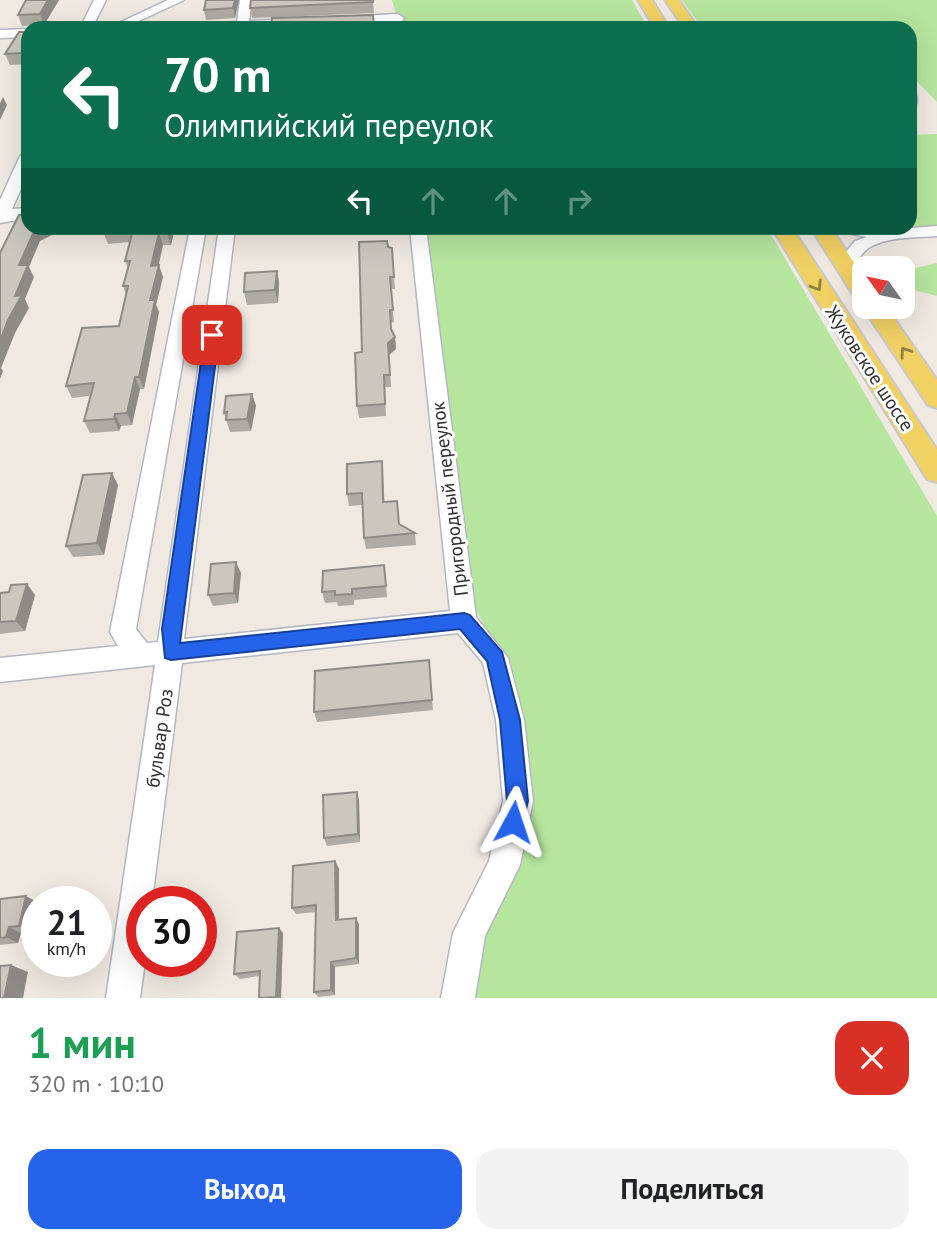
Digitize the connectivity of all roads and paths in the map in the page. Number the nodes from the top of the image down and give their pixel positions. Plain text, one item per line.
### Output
1 (100, 0) edge
2 (178, 0) edge
3 (246, 0) edge
4 (395, 0) edge
5 (645, 0) edge
6 (672, 0) edge
7 (90, 21) edge
8 (130, 21) edge
9 (243, 21) edge
10 (399, 21) edge
11 (658, 21) edge
12 (686, 21) edge
13 (21, 33) edge
14 (0, 34) edge
15 (21, 172) edge
16 (21, 214) edge
17 (1, 217) edge
18 (937, 231) edge
19 (917, 232) edge
20 (197, 235) edge
21 (226, 235) edge
22 (419, 235) edge
23 (786, 235) edge
24 (826, 235) edge
25 (883, 235) edge
26 (845, 264) junction
27 (852, 275) edge
28 (882, 319) edge
29 (937, 398) edge
30 (937, 472) edge
31 (464, 621) junction
32 (171, 652) junction
33 (142, 657) junction
34 (0, 670) edge
35 (123, 998) edge
36 (458, 998) edge

1 - 7 street
2 - 8 street
3 - 9 street
4 - 10 street
5 - 11 main road
6 - 12 main road
13 - 14 street
15 - 17 street
16 - 17 street
18 - 19 street
20 - 33 street
21 - 32 street, бульвар Роз
22 - 31 street, Пригородный переулок
23 -> 30 main road, Жуковское шоссе
24 - 26 main road, Жуковское шоссе
25 - 26 street
26 - 27 main road, Жуковское шоссе
29 -> 28 main road, Жуковское шоссе
31 - 32 street
31 - 36 street, Пригородный переулок
32 - 33 street
32 - 35 street, бульвар Роз
33 - 34 street

